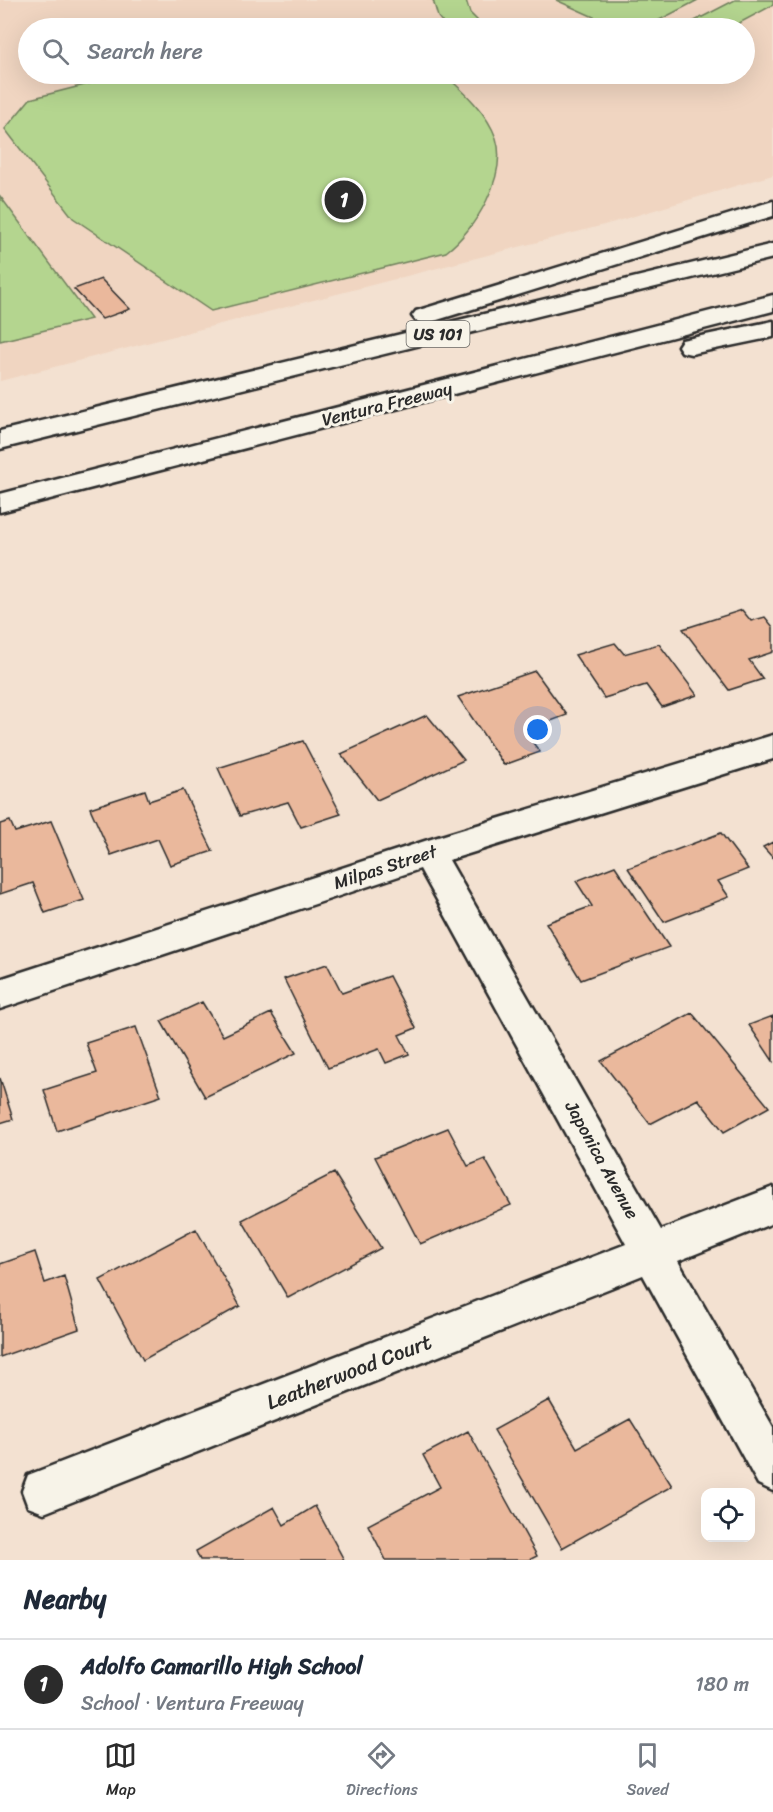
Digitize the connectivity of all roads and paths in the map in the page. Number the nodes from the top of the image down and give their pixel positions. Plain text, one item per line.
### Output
1 (773, 208) edge
2 (773, 251) edge
3 (773, 303) edge
4 (773, 329) edge
5 (591, 352) junction
6 (103, 416) junction
7 (0, 440) edge
8 (0, 503) edge
9 (773, 747) edge
10 (428, 853) junction
11 (0, 994) edge
12 (773, 1205) edge
13 (654, 1252) junction
14 (773, 1469) edge
15 (44, 1491) dead end

1 - 6 main road
2 - 6 main road, US 101
3 - 5 main road, Ventura Freeway
4 - 5 main road
5 - 8 main road, Ventura Freeway
6 - 7 main road, US 101
9 - 10 main road, Milpas Street
10 - 11 main road, Milpas Street
10 - 13 main road, Japonica Avenue
12 - 13 main road, Leatherwood Court
13 - 14 main road, Japonica Avenue
13 - 15 main road, Leatherwood Court

